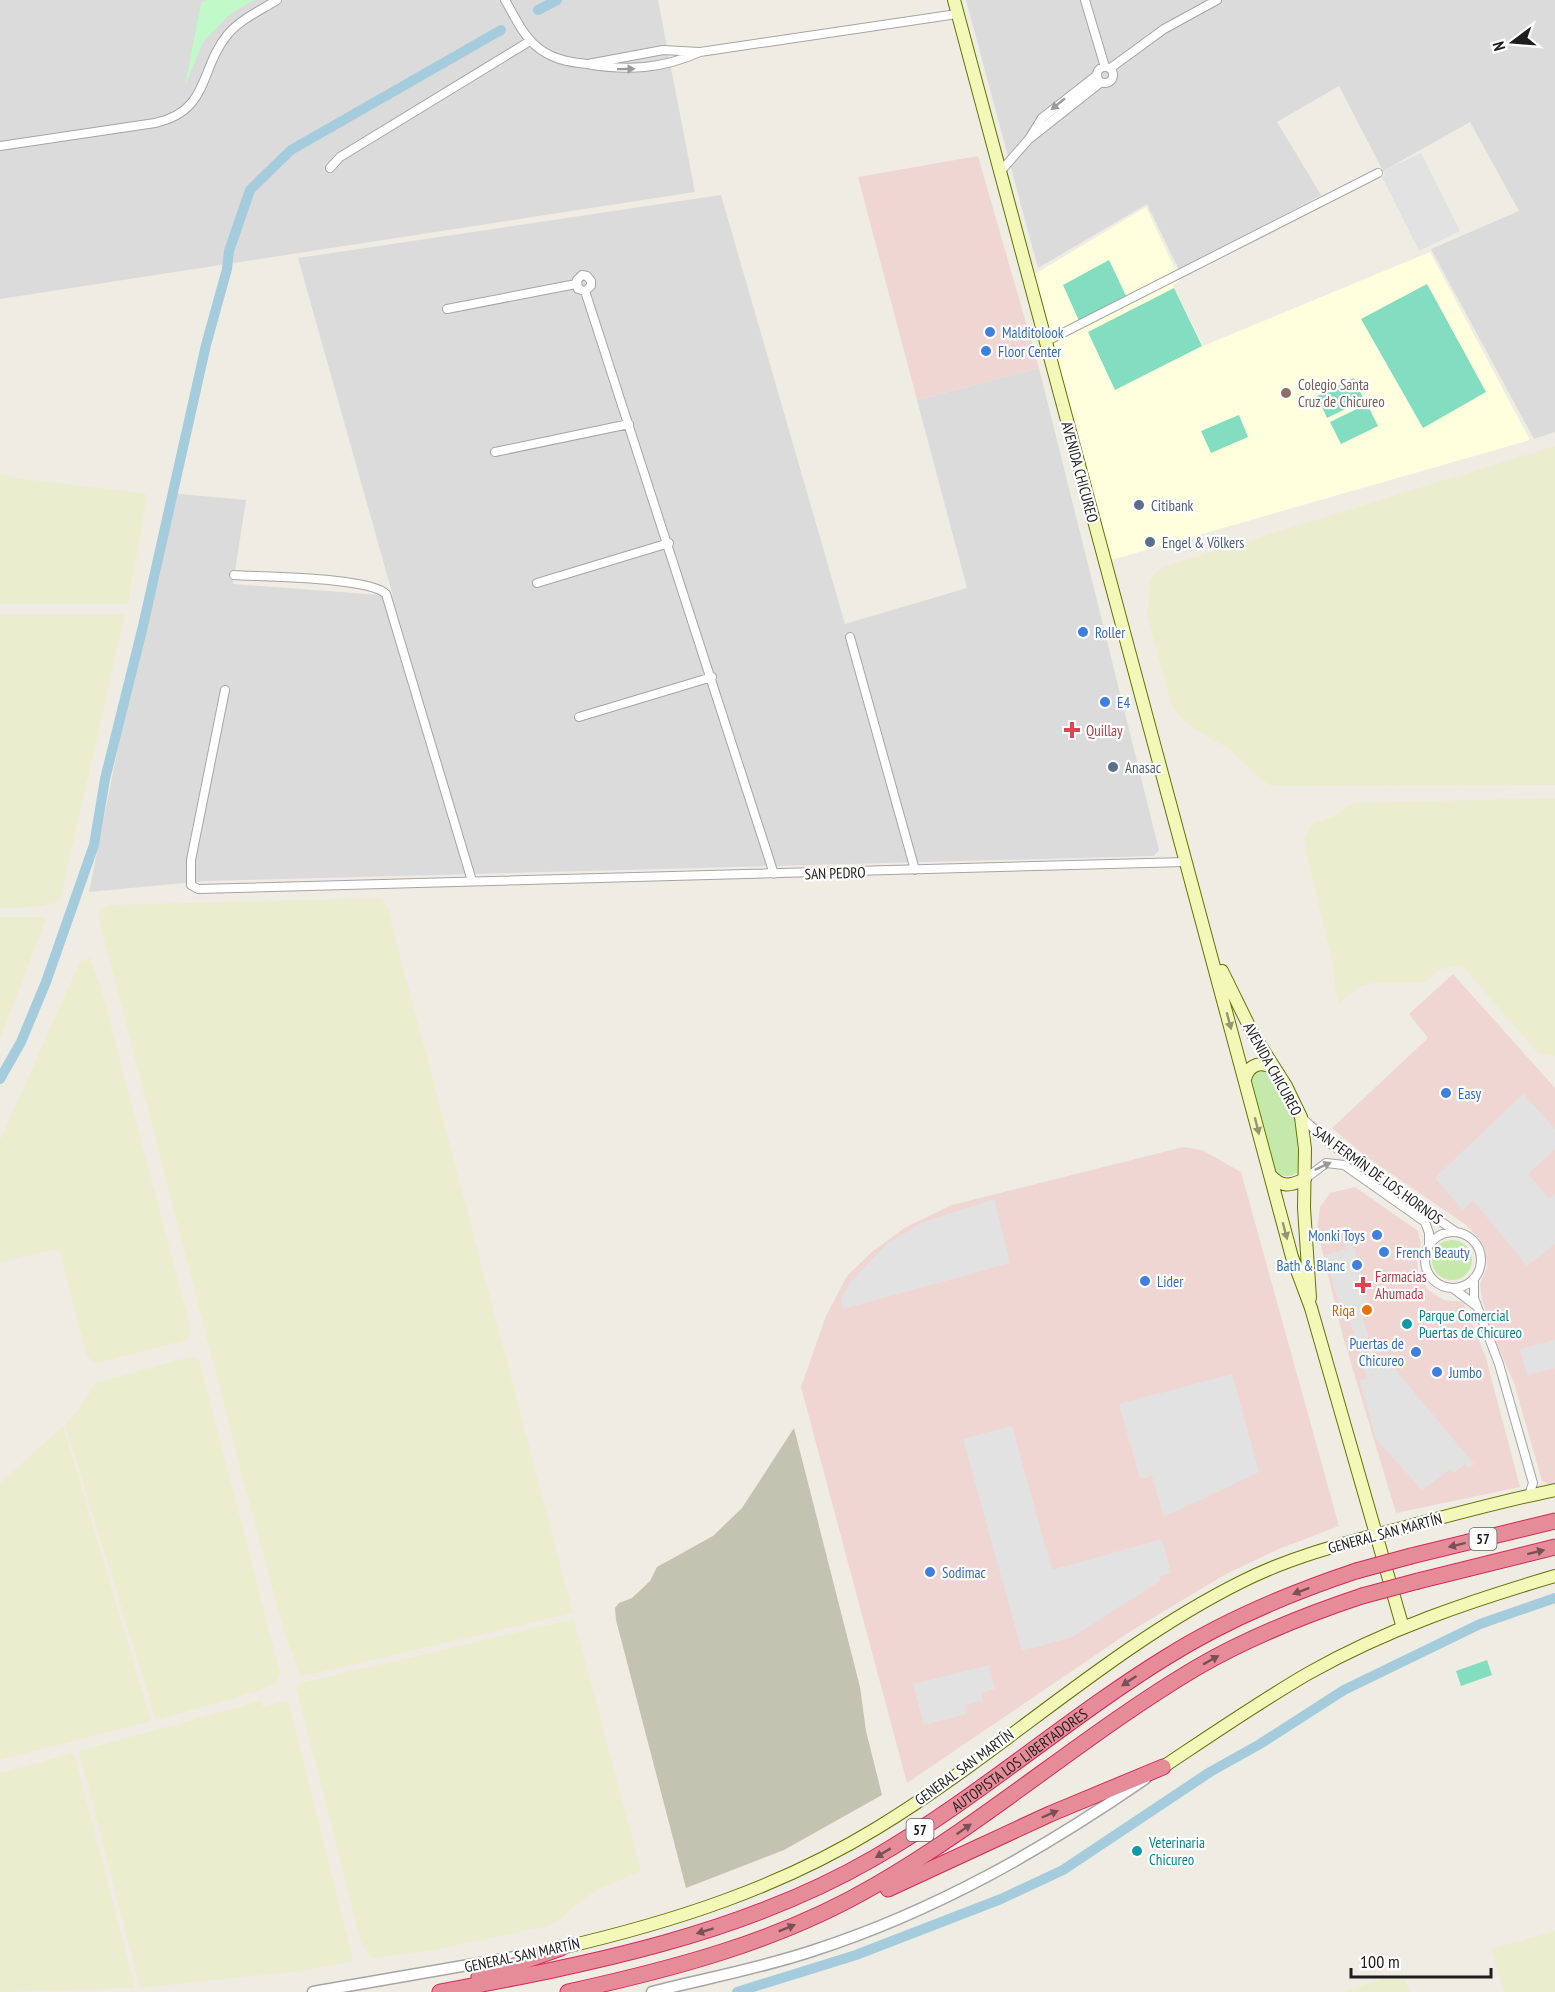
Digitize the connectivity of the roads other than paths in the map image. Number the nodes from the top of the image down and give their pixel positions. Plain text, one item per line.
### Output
1 (278, 0) edge
2 (505, 0) edge
3 (954, 0) edge
4 (1085, 0) edge
5 (1217, 0) edge
6 (957, 14) junction
7 (530, 41) junction
8 (700, 52) junction
9 (587, 64) junction
10 (1108, 67) junction
11 (1098, 80) junction
12 (0, 146) edge
13 (330, 168) dead end
14 (1000, 172) junction
15 (1378, 173) dead end
16 (576, 285) junction
17 (585, 291) junction
18 (447, 309) dead end
19 (1045, 342) junction
20 (629, 424) junction
21 (495, 452) dead end
22 (669, 543) junction
23 (234, 575) dead end
24 (537, 583) dead end
25 (850, 637) dead end
26 (712, 677) junction
27 (225, 690) dead end
28 (579, 717) dead end
29 (1185, 862) junction
30 (915, 870) junction
31 (774, 874) junction
32 (472, 881) junction
33 (1209, 944) junction
34 (1275, 1070) junction
35 (1245, 1079) junction
36 (1301, 1117) junction
37 (1269, 1174) junction
38 (1305, 1179) junction
39 (1456, 1232) junction
40 (1429, 1245) junction
41 (1474, 1278) junction
42 (1454, 1289) junction
43 (1476, 1305) junction
44 (1311, 1308) junction
45 (1540, 1491) edge
46 (1555, 1521) edge
47 (1377, 1534) junction
48 (1555, 1547) edge
49 (1555, 1576) edge
50 (1403, 1628) junction
51 (1163, 1767) junction
52 (824, 1913) junction
53 (561, 1947) junction
54 (712, 1978) junction
55 (314, 1992) edge
56 (439, 1992) edge
57 (568, 1992) edge
58 (652, 1992) edge
59 (682, 1992) edge

1 - 12 street
2 - 7 street
3 - 6 main road, AVENIDA CHICUREO
4 - 10 street
5 - 10 street
6 - 8 street
6 - 14 main road, AVENIDA CHICUREO
7 - 9 street
7 - 13 street
8 - 9 street
9 -> 8 street
10 - 11 street
10 - 11 street
11 - 14 street
14 - 19 main road, AVENIDA CHICUREO
15 - 19 street
16 - 17 street
16 - 17 street
16 - 18 street
17 - 20 street
19 - 29 main road, AVENIDA CHICUREO
20 - 21 street
20 - 22 street
22 - 24 street
22 - 26 street
23 - 32 street
25 - 30 street
26 - 28 street
26 - 31 street
27 - 32 street, SAN PEDRO
29 - 30 street, SAN PEDRO
29 - 33 main road, AVENIDA CHICUREO
30 - 31 street, SAN PEDRO
31 - 32 street, SAN PEDRO
33 - 34 main road, AVENIDA CHICUREO
33 -> 35 main road, AVENIDA CHICUREO
34 - 35 main road
34 - 36 main road, AVENIDA CHICUREO
35 -> 37 main road, AVENIDA CHICUREO
36 - 38 main road, AVENIDA CHICUREO
36 - 39 street, SAN FERMÍN DE LOS HORNOS
37 - 38 main road
37 -> 44 main road, AVENIDA CHICUREO
38 -> 40 street, SAN FERMÍN DE LOS HORNOS
38 - 44 main road, AVENIDA CHICUREO
39 - 40 street
39 - 41 street
40 - 42 street
41 - 42 street
41 - 43 street
42 - 43 street
43 - 45 street
44 - 47 main road, AVENIDA CHICUREO
45 - 47 main road, GENERAL SAN MARTÍN
46 -> 56 highway, AUTOPISTA LOS LIBERTADORES / 57, bridge
47 - 50 main road, AVENIDA CHICUREO
47 - 53 main road, GENERAL SAN MARTÍN
52 -> 48 highway, AUTOPISTA LOS LIBERTADORES / 57, bridge
49 - 50 main road
50 - 51 main road
52 -> 51 highway
51 - 54 street
57 -> 52 highway, AUTOPISTA LOS LIBERTADORES / 57
53 - 55 street, GENERAL SAN MARTÍN
53 - 56 highway
54 - 58 street
54 - 59 street

